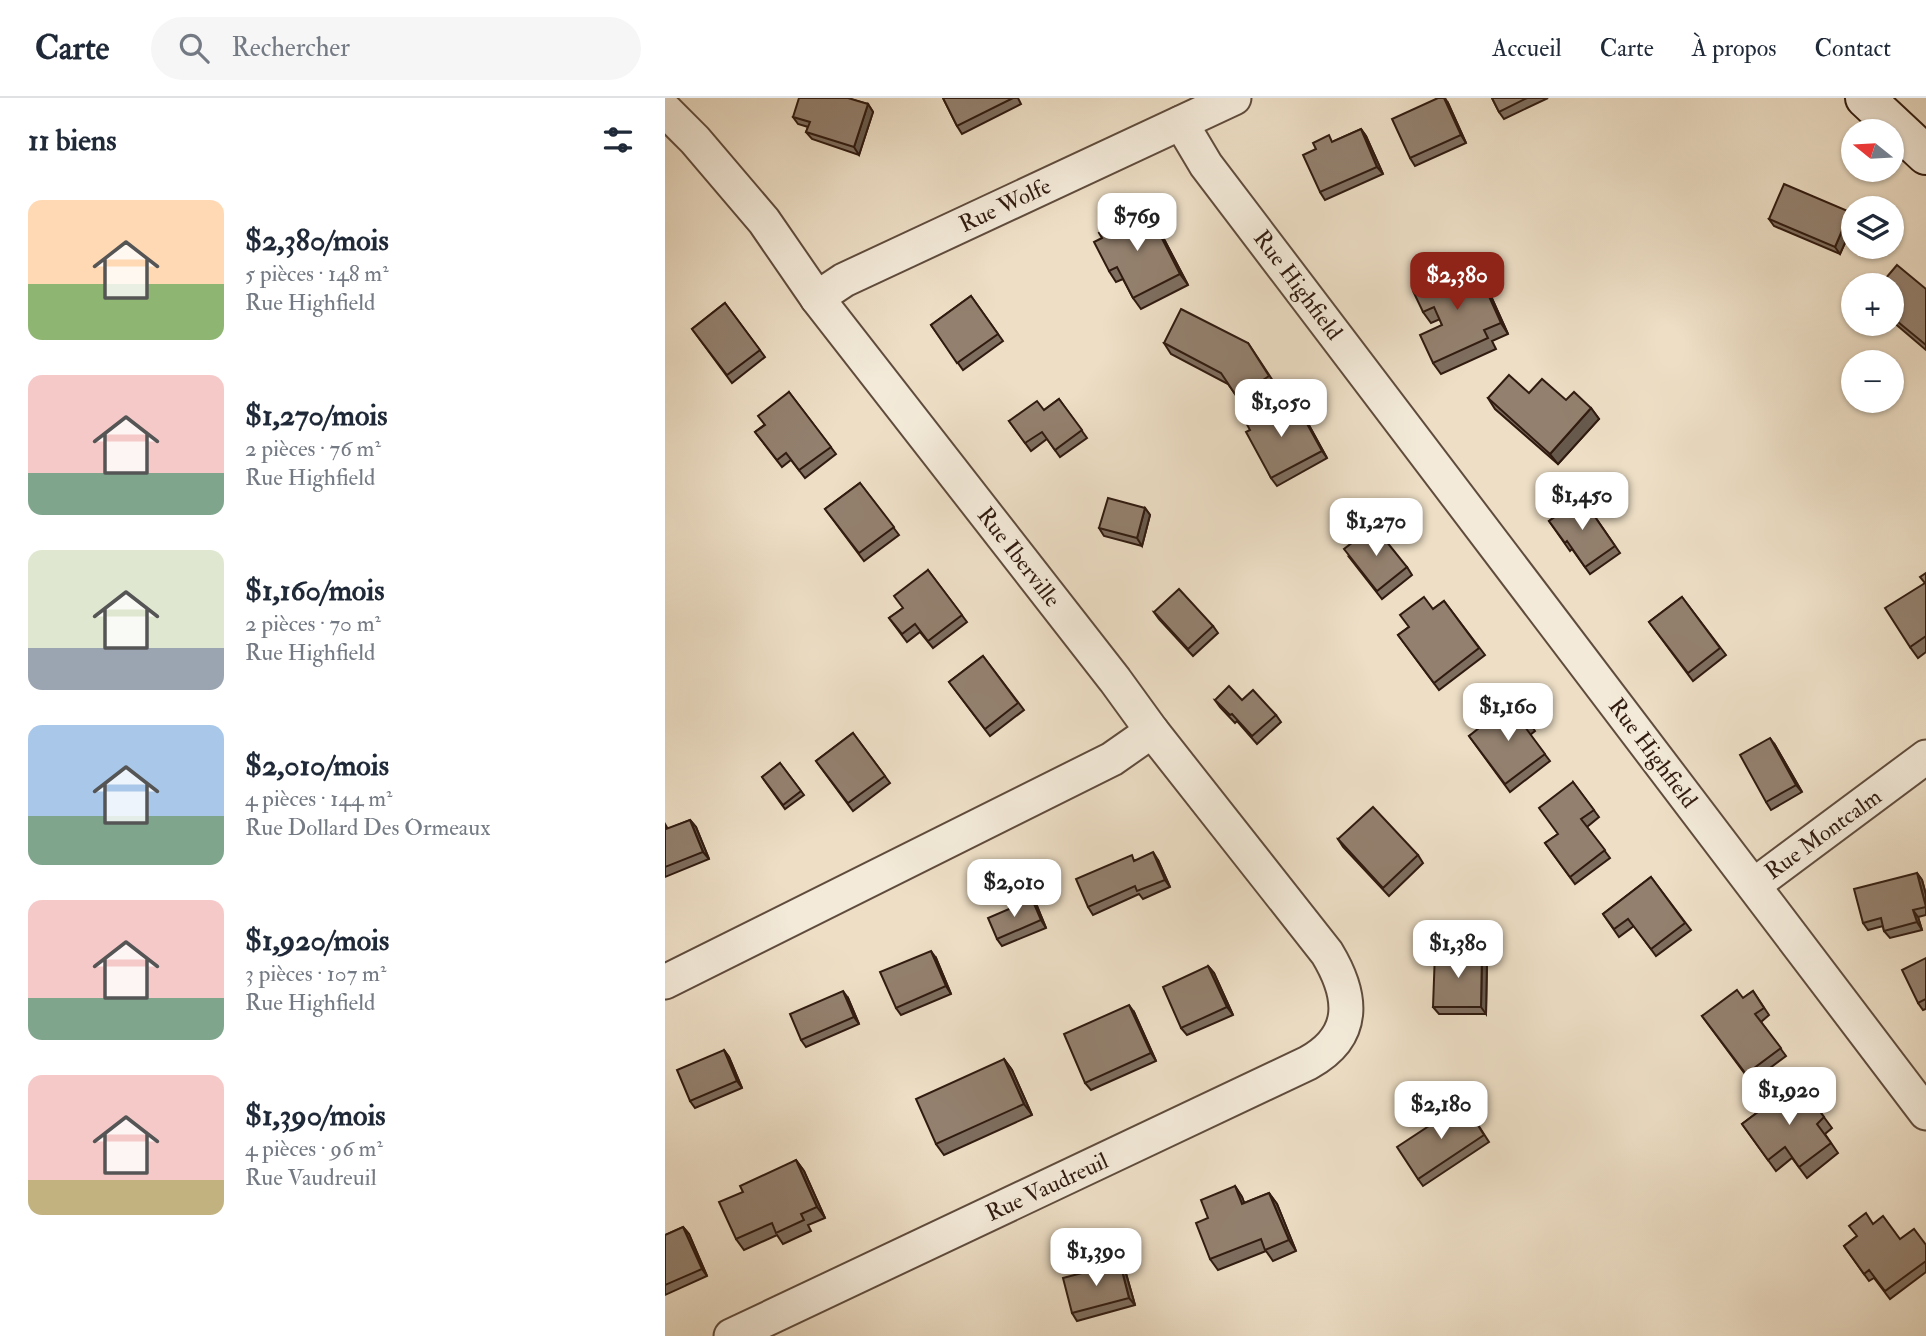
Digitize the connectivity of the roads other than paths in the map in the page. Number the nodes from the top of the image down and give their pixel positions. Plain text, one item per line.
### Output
1 (1234, 98) edge
2 (1865, 98) edge
3 (665, 110) edge
4 (1181, 123) junction
5 (1926, 155) edge
6 (817, 298) junction
7 (1152, 731) junction
8 (1926, 757) edge
9 (1754, 885) junction
10 (665, 982) edge
11 (1345, 1018) joint
12 (1926, 1112) edge
13 (731, 1336) edge

1 - 4 street, Rue Wolfe
2 - 5 street
3 - 6 street, Rue Iberville
4 - 6 street, Rue Wolfe
4 - 9 street, Rue Highfield
6 - 7 street, Rue Iberville
7 - 10 street
7 - 11 street, Rue Iberville
8 - 9 street, Rue Montcalm
9 - 12 street, Rue Highfield
11 - 13 street, Rue Vaudreuil

